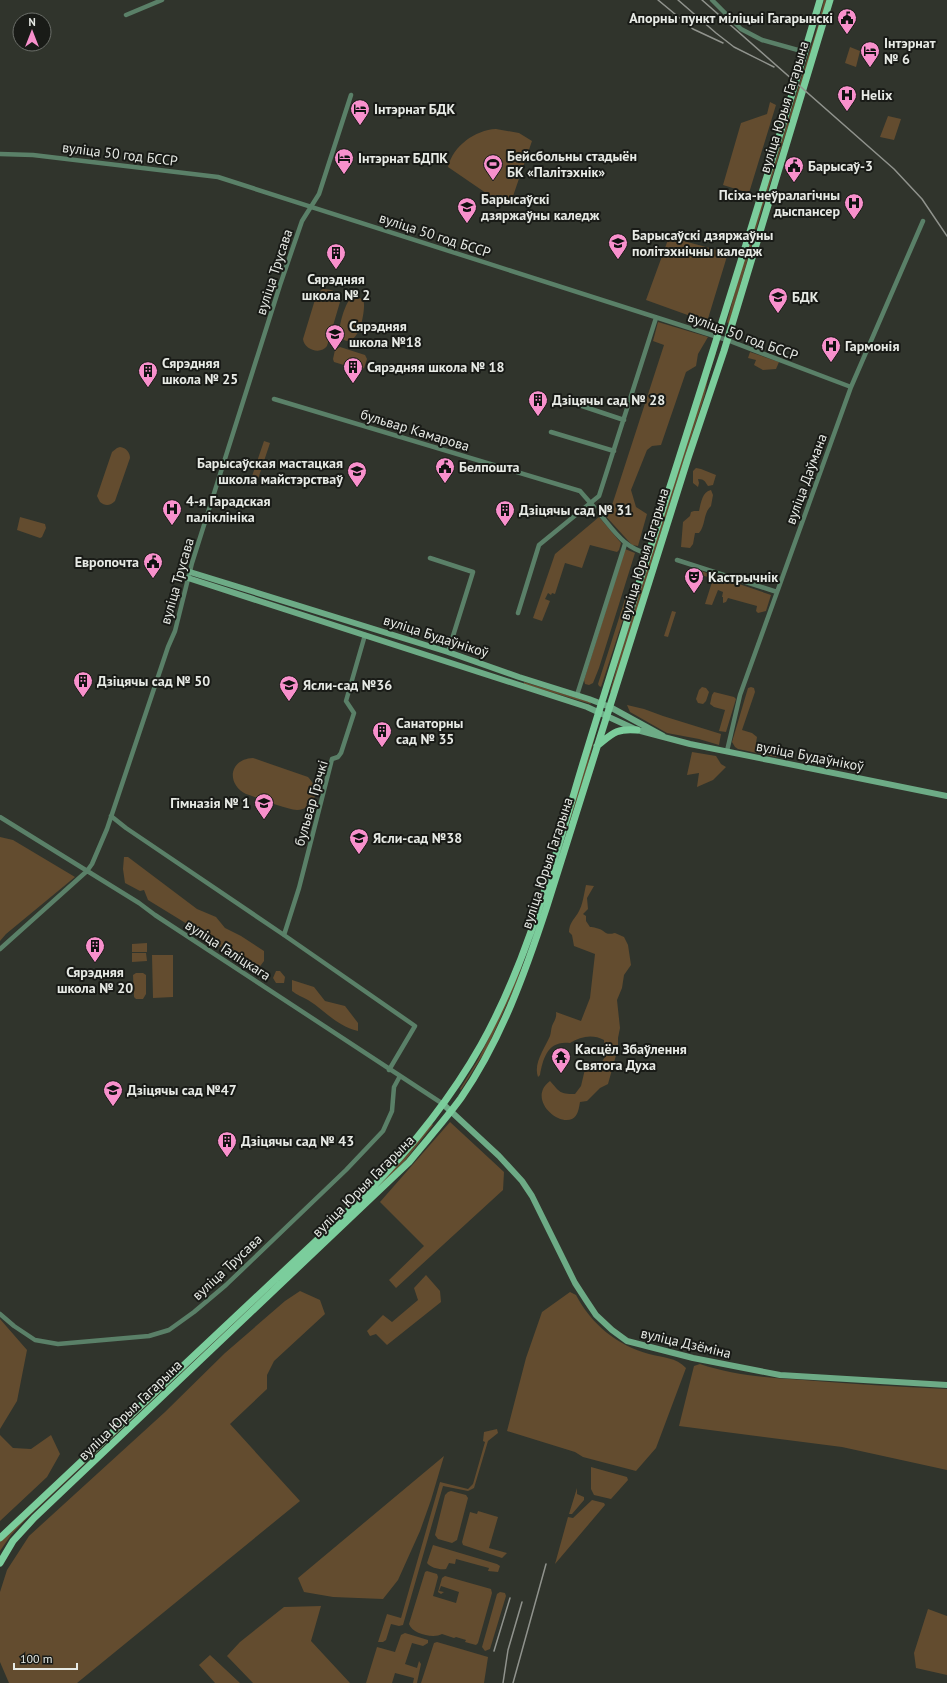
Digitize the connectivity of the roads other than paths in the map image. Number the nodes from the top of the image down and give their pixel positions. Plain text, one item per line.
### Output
1 (162, 0) edge
2 (712, 0) edge
3 (820, 0) edge
4 (830, 0) edge
5 (126, 15) dead end
6 (805, 52) junction
7 (351, 95) dead end
8 (0, 154) edge
9 (310, 207) junction
10 (923, 221) dead end
11 (656, 318) junction
12 (717, 337) junction
13 (727, 340) junction
14 (851, 388) junction
15 (274, 399) dead end
16 (567, 401) dead end
17 (624, 420) junction
18 (551, 432) dead end
19 (614, 451) junction
20 (593, 505) junction
21 (599, 513) dead end
22 (625, 544) junction
23 (649, 554) junction
24 (430, 558) dead end
25 (677, 560) dead end
26 (189, 575) junction
27 (777, 592) junction
28 (518, 613) dead end
29 (330, 616) junction
30 (328, 624) junction
31 (365, 635) junction
32 (448, 652) junction
33 (445, 661) junction
34 (512, 674) junction
35 (511, 682) junction
36 (576, 695) junction
37 (601, 704) junction
38 (610, 707) junction
39 (598, 712) junction
40 (607, 716) junction
41 (637, 730) junction
42 (668, 739) junction
43 (597, 746) junction
44 (727, 752) junction
45 (947, 796) edge
46 (111, 816) junction
47 (0, 817) edge
48 (87, 871) junction
49 (284, 935) junction
50 (2, 948) edge
51 (389, 1070) junction
52 (400, 1076) junction
53 (443, 1104) junction
54 (451, 1110) junction
55 (0, 1314) edge
56 (947, 1385) edge
57 (0, 1538) edge
58 (0, 1563) edge

1 - 5 street
2 - 6 street
3 - 6 main road, вуліца Юрыя Гагарына
4 - 13 main road, вуліца Юрыя Гагарына
6 - 12 main road, вуліца Юрыя Гагарына
7 - 9 street, вуліца Трусава
8 - 9 street, вуліца 50 год БССР
9 - 11 street, вуліца 50 год БССР
9 - 26 street, вуліца Трусава
10 - 14 street, вуліца Даўмана
11 - 12 street, вуліца 50 год БССР
11 - 17 street
12 - 13 street, вуліца 50 год БССР
12 - 23 main road, вуліца Юрыя Гагарына
13 - 14 street, вуліца 50 год БССР
13 - 38 main road, вуліца Юрыя Гагарына
14 - 27 street, вуліца Даўмана
15 - 20 street, бульвар Камарова
16 - 17 street
17 - 19 street
18 - 19 street
19 - 20 street
20 - 28 street
21 - 22 street
22 - 23 street
22 - 36 street
23 - 37 main road, вуліца Юрыя Гагарына
24 - 32 street
25 - 27 street
26 - 29 main road, вуліца Будаўнікоў
26 - 30 main road, вуліца Будаўнікоў
26 - 46 street, вуліца Трусава
27 - 44 street, вуліца Даўмана
29 - 30 main road
29 - 32 main road, вуліца Будаўнікоў
30 - 31 main road, вуліца Будаўнікоў
31 - 33 main road, вуліца Будаўнікоў
31 - 49 street, бульвар Грэчкі
32 - 33 main road
32 - 34 main road, вуліца Будаўнікоў
33 - 35 main road, вуліца Будаўнікоў
34 - 35 main road
34 - 36 main road, вуліца Будаўнікоў
35 - 39 main road, вуліца Будаўнікоў
36 - 37 main road, вуліца Будаўнікоў
37 - 38 main road, вуліца Будаўнікоў
37 - 39 main road, вуліца Юрыя Гагарына
38 - 40 main road, вуліца Юрыя Гагарына
38 - 42 main road, вуліца Будаўнікоў
39 - 40 main road, вуліца Будаўнікоў
39 - 53 main road, вуліца Юрыя Гагарына
40 - 41 main road, вуліца Будаўнікоў
40 - 43 main road, вуліца Юрыя Гагарына
41 - 42 main road, вуліца Будаўнікоў
41 - 43 main road
42 - 44 main road, вуліца Будаўнікоў
43 - 54 main road, вуліца Юрыя Гагарына
44 - 45 main road, вуліца Будаўнікоў
46 - 48 street, вуліца Трусава
46 - 49 street
47 - 48 street, вуліца Галіцкага
48 - 50 street, вуліца Трусава
48 - 51 street, вуліца Галіцкага
49 - 51 street
51 - 52 street, вуліца Галіцкага
52 - 53 street, вуліца Галіцкага
52 - 55 street, вуліца Трусава
53 - 54 main road, вуліца Дзёміна
53 - 57 main road, вуліца Юрыя Гагарына
54 - 56 main road, вуліца Дзёміна
54 - 58 main road, вуліца Юрыя Гагарына

